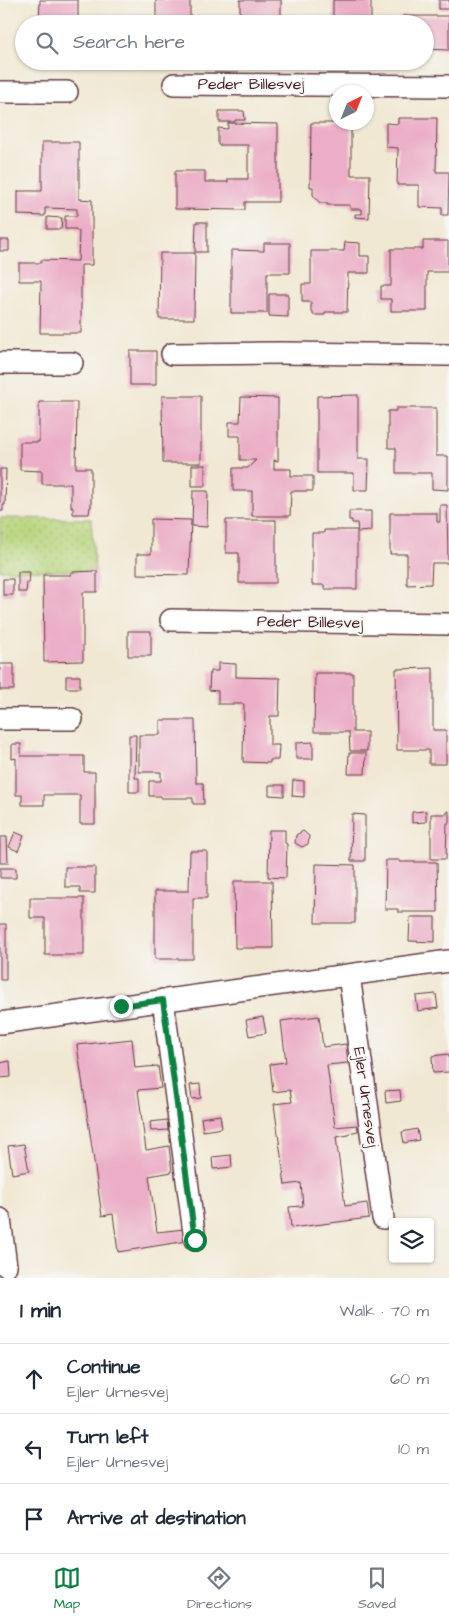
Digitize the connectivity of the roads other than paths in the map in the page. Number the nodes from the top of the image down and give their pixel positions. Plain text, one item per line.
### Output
1 (174, 84) dead end
2 (449, 86) edge
3 (0, 92) edge
4 (66, 92) dead end
5 (172, 354) dead end
6 (449, 355) edge
7 (0, 363) edge
8 (72, 363) dead end
9 (171, 620) dead end
10 (449, 624) edge
11 (0, 719) edge
12 (72, 719) dead end
13 (449, 961) edge
14 (349, 975) junction
15 (163, 1000) junction
16 (0, 1023) edge
17 (383, 1218) dead end
18 (0, 1219) edge
19 (195, 1240) dead end
20 (6, 1266) dead end

1 - 2 street, Peder Billesvej
3 - 4 street
5 - 6 street
7 - 8 street
9 - 10 street, Peder Billesvej
11 - 12 street
13 - 14 street
14 - 15 street
14 - 17 street, Ejler Urnesvej
15 - 16 street
15 - 19 street
18 - 20 street

